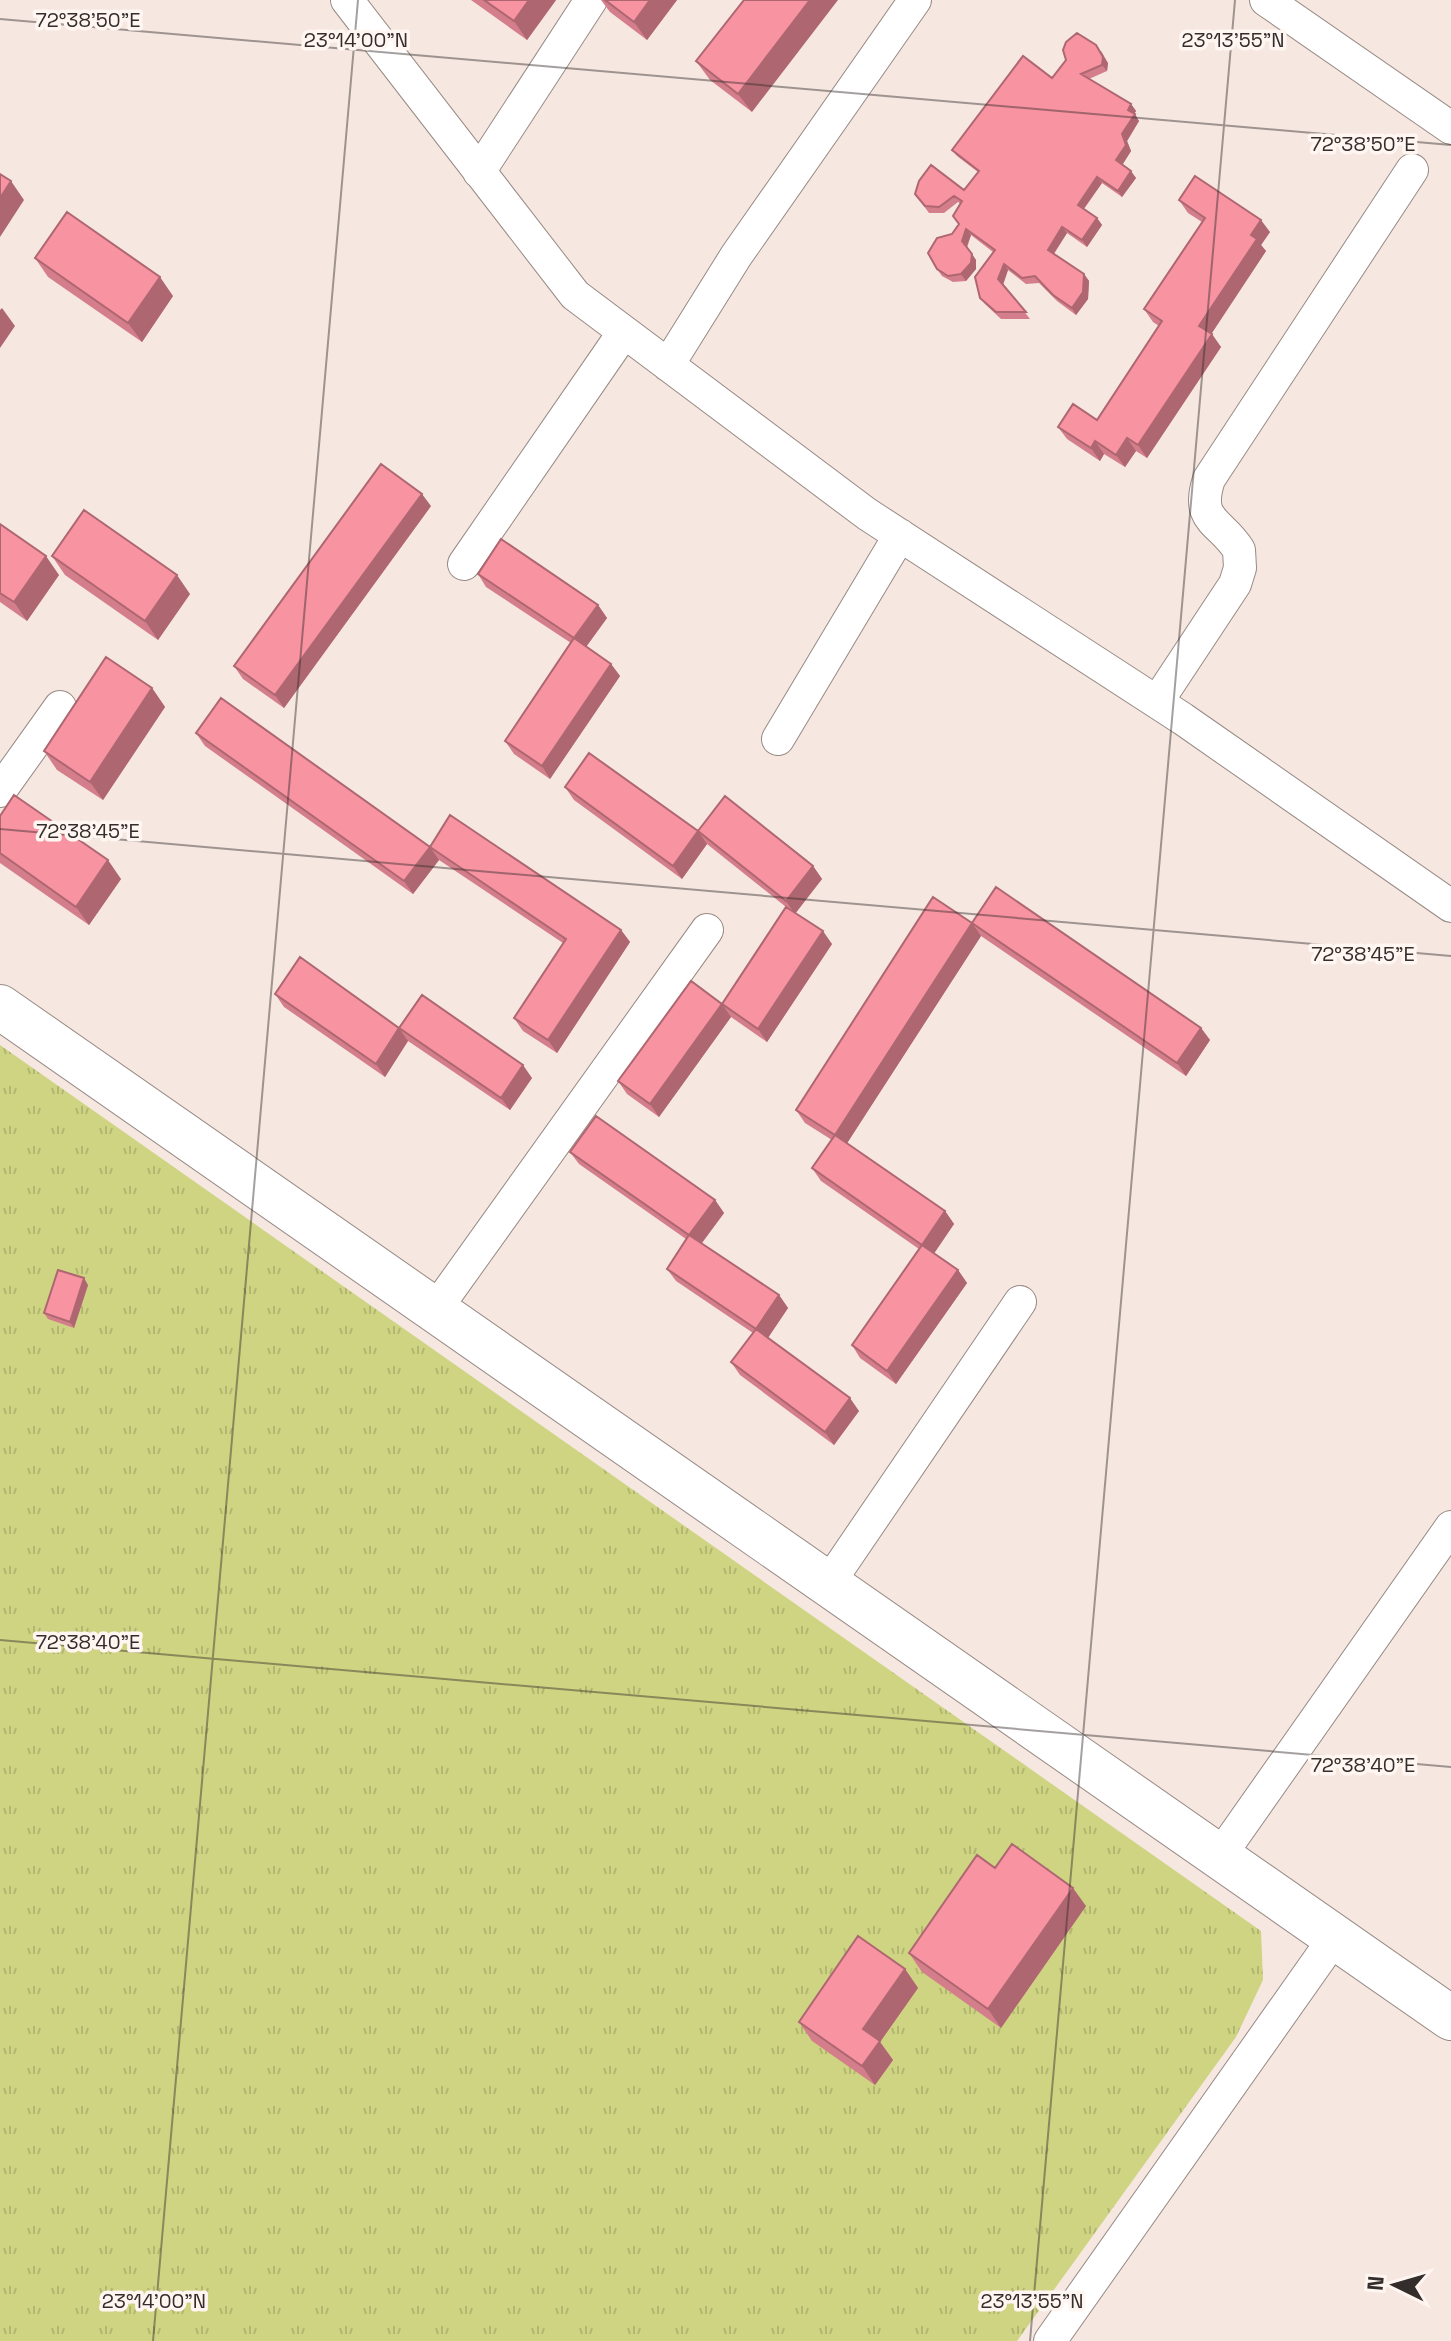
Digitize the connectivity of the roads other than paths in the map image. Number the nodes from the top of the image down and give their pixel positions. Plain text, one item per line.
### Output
1 (347, 0) edge
2 (591, 0) edge
3 (915, 0) edge
4 (1266, 0) edge
5 (1451, 128) edge
6 (1412, 170) dead end
7 (479, 172) junction
8 (624, 332) junction
9 (668, 365) junction
10 (900, 535) junction
11 (464, 564) dead end
12 (1157, 702) junction
13 (60, 707) dead end
14 (778, 739) dead end
15 (0, 791) edge
16 (1451, 906) edge
17 (707, 930) dead end
18 (0, 1007) edge
19 (1020, 1302) dead end
20 (435, 1310) junction
21 (1451, 1527) edge
22 (828, 1584) junction
23 (1219, 1857) junction
24 (1335, 1937) junction
25 (1451, 2018) edge
26 (1050, 2341) edge

1 - 7 street
2 - 7 street
3 - 9 street
4 - 5 street
6 - 12 street
7 - 8 street
8 - 9 street
8 - 11 street
9 - 10 street
10 - 12 street
10 - 14 street
12 - 16 street
13 - 15 street
17 - 20 street
18 - 20 street
19 - 22 street
20 - 22 street
21 - 23 street
22 - 23 street
23 - 24 street
24 - 25 street
24 - 26 street

